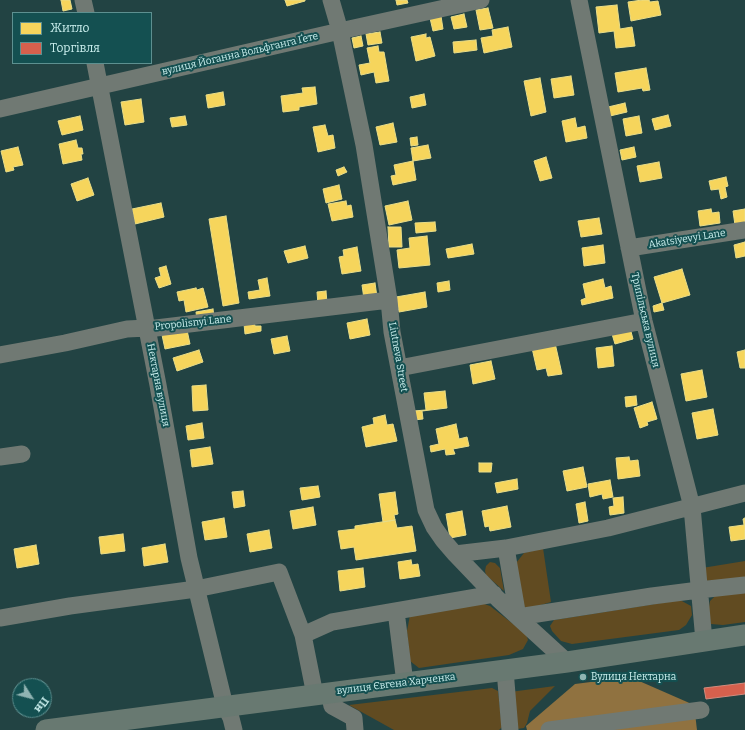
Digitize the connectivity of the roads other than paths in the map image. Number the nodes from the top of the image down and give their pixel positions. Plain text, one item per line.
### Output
1 (83, 0) edge
2 (331, 0) edge
3 (481, 0) edge
4 (579, 0) edge
5 (86, 12) edge
6 (340, 31) junction
7 (95, 64) edge
8 (100, 87) junction
9 (0, 109) edge
10 (745, 230) edge
11 (629, 248) junction
12 (389, 300) junction
13 (644, 321) junction
14 (147, 328) junction
15 (0, 355) edge
16 (399, 368) junction
17 (22, 454) dead end
18 (0, 457) edge
19 (745, 493) edge
20 (692, 507) junction
21 (506, 548) junction
22 (455, 554) junction
23 (745, 585) edge
24 (196, 589) junction
25 (700, 590) junction
26 (494, 594) junction
27 (396, 611) junction
28 (518, 617) junction
29 (0, 618) edge
30 (303, 635) junction
31 (745, 635) edge
32 (704, 641) junction
33 (567, 662) junction
34 (505, 670) junction
35 (406, 683) junction
36 (322, 694) junction
37 (225, 706) junction
38 (700, 710) dead end
39 (46, 730) edge
40 (234, 730) edge
41 (355, 730) edge
42 (510, 730) edge
43 (549, 730) edge

1 - 5 street
2 - 6 street, Liutneva Street
3 - 6 street, вулиця Йоганна Вольфганга Ґете
4 - 11 street, Трипільська вулиця
6 - 8 street, вулиця Йоганна Вольфганга Ґете
6 - 12 street, Liutneva Street
7 - 8 street, Нектарна вулиця
8 - 9 street, вулиця Йоганна Вольфганга Ґете
8 - 14 street, Нектарна вулиця
10 - 11 street, Akatsiyevyi Lane
11 - 13 street, Трипільська вулиця
12 - 14 street, Propolisnyi Lane
12 - 16 street, Liutneva Street
13 - 16 street
13 - 20 street, Трипільська вулиця
14 - 15 street, Propolisnyi Lane
14 - 24 street, Нектарна вулиця
16 - 22 street, Liutneva Street
17 - 18 street
19 - 20 street
20 - 21 street
20 - 25 street, Трипільська вулиця
21 - 22 street
21 - 28 street
22 - 26 street, Liutneva Street
23 - 25 street
24 - 29 street
24 - 30 street
24 - 37 street, Нектарна вулиця
25 - 28 street
25 - 32 street, Трипільська вулиця
26 - 27 street
26 - 28 street, Liutneva Street
27 - 30 street
27 - 35 street
28 - 33 street, Liutneva Street
30 - 36 street
31 - 32 main road, вулиця Євгена Харченка
32 - 33 main road, вулиця Євгена Харченка
33 - 34 main road, вулиця Євгена Харченка
34 - 35 main road, вулиця Євгена Харченка
34 - 42 street
35 - 36 main road, вулиця Євгена Харченка
36 - 37 main road, вулиця Євгена Харченка
36 - 41 street
37 - 39 main road, вулиця Євгена Харченка
37 - 40 street, Нектарна вулиця
38 - 43 street

